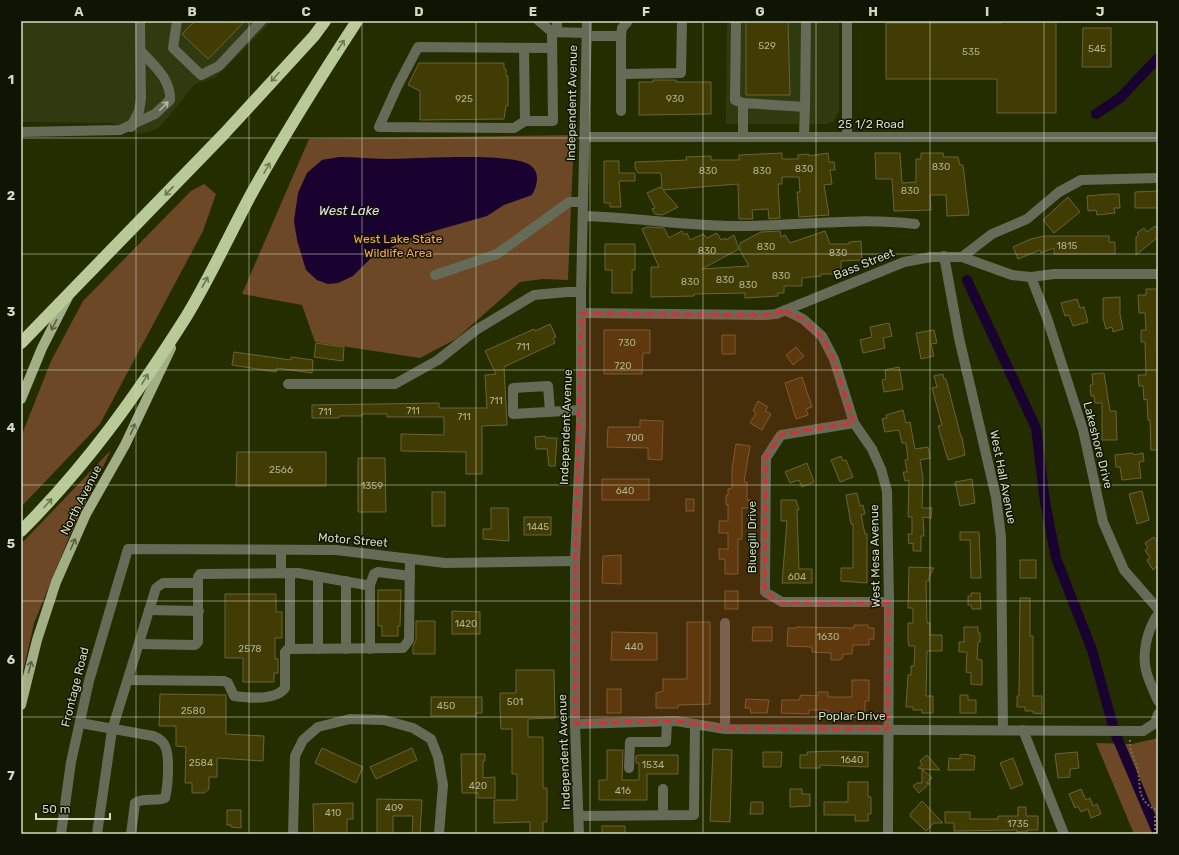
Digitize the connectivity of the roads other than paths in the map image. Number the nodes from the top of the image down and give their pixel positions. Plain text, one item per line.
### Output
1 (140, 21) edge
2 (176, 21) edge
3 (261, 21) edge
4 (325, 21) edge
5 (358, 21) edge
6 (539, 21) edge
7 (557, 21) edge
8 (587, 21) edge
9 (628, 21) edge
10 (682, 21) edge
11 (736, 21) edge
12 (806, 21) edge
13 (847, 21) edge
14 (555, 32) junction
15 (587, 34) junction
16 (621, 36) junction
17 (524, 48) junction
18 (552, 48) junction
19 (141, 51) junction
20 (621, 74) junction
21 (743, 103) junction
22 (805, 107) junction
23 (621, 111) dead end
24 (525, 121) junction
25 (131, 127) junction
26 (21, 132) edge
27 (585, 137) junction
28 (743, 137) junction
29 (804, 137) junction
30 (847, 137) junction
31 (1158, 137) edge
32 (1158, 178) edge
33 (583, 202) junction
34 (583, 216) junction
35 (915, 224) dead end
36 (944, 256) junction
37 (962, 257) junction
38 (1158, 274) edge
39 (435, 275) dead end
40 (1031, 277) junction
41 (72, 290) junction
42 (581, 292) junction
43 (785, 310) junction
44 (581, 313) junction
45 (186, 316) junction
46 (21, 343) edge
47 (288, 384) dead end
48 (21, 399) edge
49 (581, 410) junction
50 (550, 411) dead end
51 (854, 423) junction
52 (21, 531) edge
53 (128, 549) joint
54 (281, 550) junction
55 (410, 559) junction
56 (575, 561) junction
57 (285, 573) junction
58 (410, 576) junction
59 (319, 577) junction
60 (346, 582) junction
61 (198, 583) junction
62 (370, 585) junction
63 (889, 602) junction
64 (149, 610) junction
65 (1158, 610) edge
66 (198, 611) junction
67 (1158, 614) edge
68 (725, 623) dead end
69 (139, 644) junction
70 (290, 649) junction
71 (318, 649) junction
72 (346, 649) junction
73 (370, 649) junction
74 (128, 680) junction
75 (1158, 701) edge
76 (21, 705) edge
77 (1158, 714) edge
78 (667, 721) junction
79 (80, 723) junction
80 (575, 724) junction
81 (696, 724) junction
82 (725, 729) junction
83 (888, 729) junction
84 (112, 730) junction
85 (1003, 730) junction
86 (1023, 730) junction
87 (629, 768) dead end
88 (664, 789) dead end
89 (579, 816) junction
90 (663, 816) junction
91 (60, 834) edge
92 (97, 834) edge
93 (131, 834) edge
94 (293, 834) edge
95 (439, 834) edge
96 (579, 834) edge
97 (888, 834) edge
98 (1064, 834) edge

1 - 19 street
2 - 3 street
4 -> 41 highway
45 -> 5 highway
6 - 14 street
7 - 14 street
8 - 15 street, Independent Avenue
9 - 16 street
10 - 20 street
11 - 21 street
12 - 22 street
13 - 30 street
14 - 15 street
14 - 18 street
15 - 16 street
15 - 27 street, Independent Avenue
16 - 20 street
17 - 18 street
17 - 24 street
17 - 24 street
18 - 24 street
19 - 25 street
25 -> 19 street
20 - 23 street
21 - 22 street
21 - 28 street
22 - 29 street
25 - 26 street
27 - 28 street, 25 1/2 Road
27 - 33 street, Independent Avenue
28 - 29 street, 25 1/2 Road
29 - 30 street, 25 1/2 Road
30 - 31 street, 25 1/2 Road
32 - 37 street
33 - 34 street, Independent Avenue
33 - 39 street
34 - 35 street
34 - 42 street, Independent Avenue
36 - 37 street, Bass Street
36 - 43 street, Bass Street
36 - 85 street, West Hall Avenue
37 - 40 street, Bass Street
38 - 40 street, Bass Street
40 - 65 street, Lakeshore Drive
41 - 46 highway
41 -> 48 main road
42 - 44 street, Independent Avenue
42 - 47 street
43 - 44 street, Bass Street
43 - 51 street, West Mesa Avenue
44 - 49 street, Independent Avenue
52 -> 45 highway
76 -> 45 main road, North Avenue
49 - 50 street
49 - 56 street, Independent Avenue
51 - 63 street, West Mesa Avenue
51 - 63 street, Bluegill Drive
53 - 54 street, Motor Street
53 - 79 street, Frontage Road
54 - 55 street, Motor Street
54 - 57 street
55 - 56 street, Motor Street
55 - 58 street
56 - 80 street, Independent Avenue
57 - 59 street
57 - 61 street
57 - 70 street
58 - 62 street
58 - 73 street
59 - 60 street
59 - 71 street
60 - 62 street
60 - 72 street
61 - 64 street
61 - 66 street
62 - 73 street
63 - 83 street, West Mesa Avenue
64 - 66 street
64 - 69 street
66 - 69 street
67 - 75 street
68 - 82 street
69 - 74 street
70 - 71 street
70 - 74 street
71 - 72 street
72 - 73 street
74 - 84 street
77 - 86 street, Poplar Drive
78 - 80 street, Poplar Drive
78 - 81 street, Poplar Drive
78 - 87 street
79 - 84 street
79 - 91 street, Frontage Road
80 - 89 street, Independent Avenue
81 - 82 street, Poplar Drive
81 - 90 street
82 - 83 street, Poplar Drive
83 - 85 street, Poplar Drive
83 - 97 street, West Mesa Avenue
84 - 92 street
84 - 93 street
85 - 86 street, Poplar Drive
86 - 98 street
88 - 90 street
89 - 90 street
89 - 96 street, Independent Avenue
94 - 95 street

